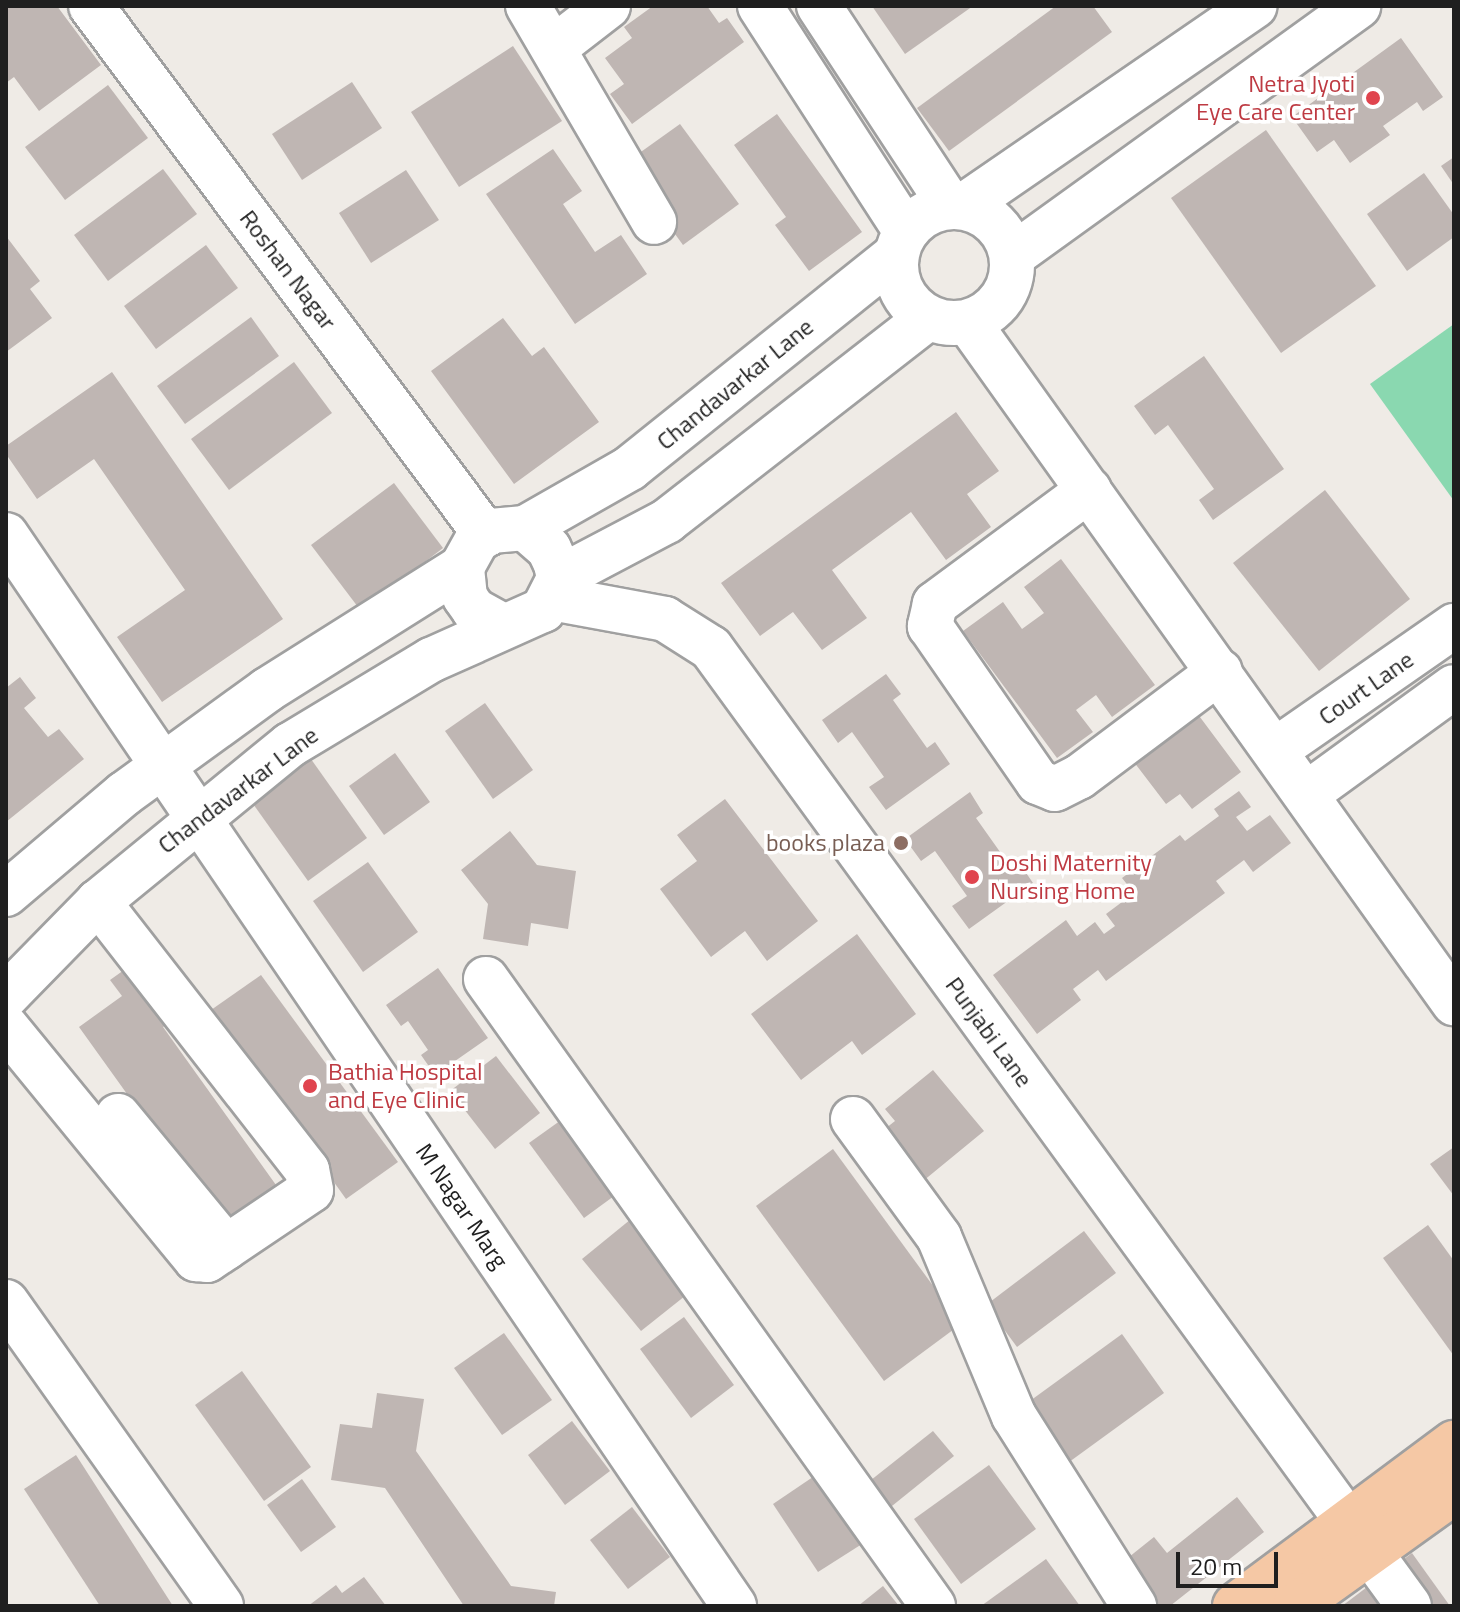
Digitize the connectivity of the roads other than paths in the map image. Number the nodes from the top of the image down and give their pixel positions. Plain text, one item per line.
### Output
1 (91, 6) edge
2 (528, 6) edge
3 (608, 6) edge
4 (760, 6) edge
5 (819, 6) edge
6 (1255, 6) edge
7 (1358, 6) edge
8 (555, 47) junction
9 (957, 207) junction
10 (654, 222) dead end
11 (901, 243) junction
12 (1012, 256) junction
13 (960, 318) junction
14 (1089, 490) junction
15 (6, 535) edge
16 (491, 543) junction
17 (555, 588) junction
18 (501, 625) junction
19 (1454, 626) edge
20 (1220, 671) junction
21 (1454, 687) edge
22 (1288, 742) junction
23 (160, 768) junction
24 (1319, 784) junction
25 (197, 816) junction
26 (6, 894) edge
27 (98, 902) junction
28 (1454, 953) edge
29 (486, 979) dead end
30 (8, 1003) edge
31 (1454, 1003) edge
32 (853, 1119) dead end
33 (6, 1302) edge
34 (1454, 1443) edge
35 (1454, 1492) edge
36 (1357, 1537) junction
37 (221, 1606) edge
38 (734, 1606) edge
39 (933, 1606) edge
40 (1134, 1606) edge
41 (1235, 1606) edge
42 (1295, 1606) edge
43 (1409, 1606) edge

1 - 16 street, Roshan Nagar
2 - 8 street
3 - 8 street
4 - 11 street
5 - 9 street
6 - 9 street
7 - 12 street
8 - 10 street
9 - 11 street
9 - 12 street
11 - 13 street
11 - 16 street, Chandavarkar Lane
12 - 13 street
13 - 14 street
13 - 17 street, Chandavarkar Lane
13 - 22 street
14 - 20 street
14 - 20 street
15 - 23 street, M Nagar Marg
16 - 17 street
16 - 18 street
16 - 23 street, Chandavarkar Lane
17 - 18 street, Chandavarkar Lane
17 - 36 street, Punjabi Lane
18 - 25 street, Chandavarkar Lane
19 - 22 street, Court Lane
20 - 22 street
21 - 24 street, Court Lane
22 - 24 street
23 - 25 street, M Nagar Marg
23 - 26 street, Chandavarkar Lane
24 - 28 street
24 - 31 street
25 - 27 street, Chandavarkar Lane
25 - 38 street, M Nagar Marg
27 - 30 street, Chandavarkar Lane
27 - 30 street
29 - 39 street
32 - 40 street
33 - 37 street
34 - 36 main road
35 - 36 main road
36 - 41 main road
36 - 42 main road
36 - 43 street, Punjabi Lane

